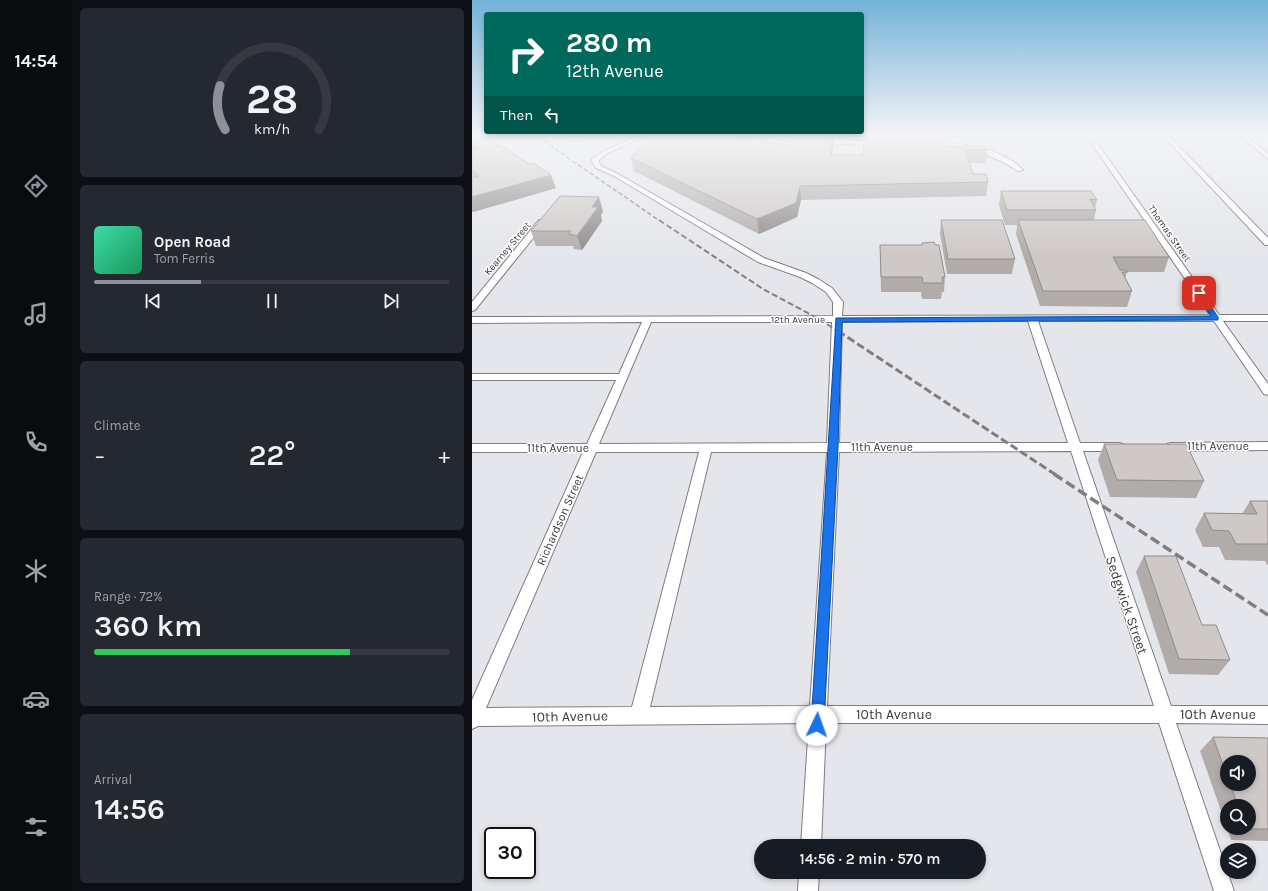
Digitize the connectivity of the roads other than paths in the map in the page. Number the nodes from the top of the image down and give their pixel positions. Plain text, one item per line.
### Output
1 (615, 175) edge
2 (1116, 175) edge
3 (1203, 175) edge
4 (544, 220) edge
5 (1268, 243) edge
6 (472, 308) edge
7 (1032, 318) junction
8 (1216, 318) junction
9 (1268, 318) edge
10 (648, 319) junction
11 (472, 320) edge
12 (839, 320) junction
13 (472, 377) edge
14 (622, 377) junction
15 (1268, 392) edge
16 (1268, 446) edge
17 (706, 447) junction
18 (833, 447) junction
19 (1075, 447) junction
20 (1129, 447) edge
21 (1160, 447) edge
22 (472, 448) edge
23 (592, 448) junction
24 (818, 714) junction
25 (1166, 714) junction
26 (639, 715) junction
27 (1268, 715) edge
28 (472, 718) edge
29 (811, 839) edge
30 (809, 879) edge
31 (808, 891) edge
32 (1224, 891) edge

1 - 12 street
2 - 8 street, Thomas Street
3 - 5 street
4 - 6 street, Kearney Street
7 - 8 street, 12th Avenue
7 - 12 street, 12th Avenue
7 - 19 street, Sedgwick Street
8 - 9 street, 12th Avenue
8 - 15 street, Thomas Street
10 - 11 street, 12th Avenue
10 - 12 street, 12th Avenue
10 - 14 street, Richardson Street
12 - 18 street
13 - 14 street
14 - 23 street, Richardson Street
16 - 21 street, 11th Avenue
17 - 18 street, 11th Avenue
17 - 23 street, 11th Avenue
17 - 26 street
18 - 19 street, 11th Avenue
18 - 24 street
19 - 20 street, 11th Avenue
19 - 25 street, Sedgwick Street
22 - 23 street, 11th Avenue
23 - 28 street, Richardson Street
24 - 25 street, 10th Avenue
24 - 26 street, 10th Avenue
24 - 29 street
25 - 27 street, 10th Avenue
25 - 32 street, Sedgwick Street
26 - 28 street, 10th Avenue
30 - 31 street

